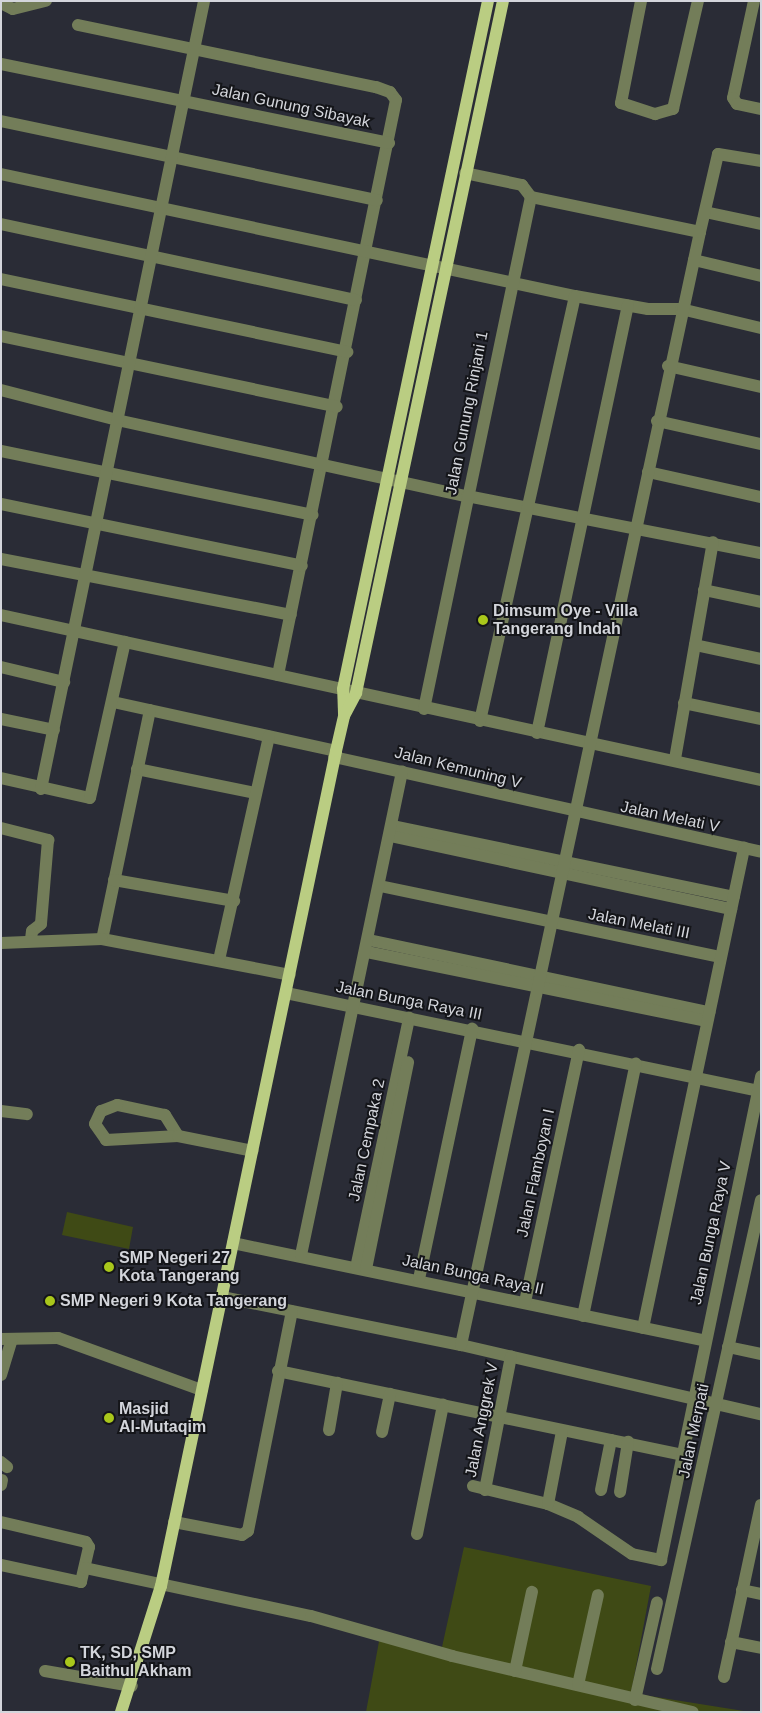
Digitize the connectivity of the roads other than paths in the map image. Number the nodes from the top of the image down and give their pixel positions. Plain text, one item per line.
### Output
1 (46, 1) edge
2 (204, 1) edge
3 (488, 1) edge
4 (503, 1) edge
5 (641, 1) edge
6 (698, 1) edge
7 (754, 1) edge
8 (1, 3) edge
9 (78, 25) dead end
10 (195, 49) junction
11 (1, 64) edge
12 (186, 101) junction
13 (761, 109) edge
14 (1, 122) edge
15 (389, 144) junction
16 (174, 156) junction
17 (761, 160) edge
18 (465, 173) junction
19 (1, 174) edge
20 (531, 197) junction
21 (377, 200) junction
22 (163, 208) junction
23 (705, 212) junction
24 (1, 224) edge
25 (761, 224) edge
26 (700, 232) junction
27 (366, 252) junction
28 (153, 255) junction
29 (694, 260) junction
30 (439, 267) junction
31 (761, 276) edge
32 (1, 278) edge
33 (511, 282) junction
34 (575, 296) junction
35 (356, 300) junction
36 (628, 306) junction
37 (141, 309) junction
38 (681, 309) junction
39 (761, 328) edge
40 (1, 336) edge
41 (347, 352) junction
42 (130, 363) junction
43 (668, 366) junction
44 (761, 387) edge
45 (1, 390) edge
46 (337, 406) junction
47 (117, 420) junction
48 (657, 421) junction
49 (761, 444) edge
50 (1, 450) edge
51 (324, 463) junction
52 (107, 470) junction
53 (648, 472) junction
54 (388, 476) junction
55 (401, 480) junction
56 (467, 496) junction
57 (761, 497) edge
58 (1, 504) edge
59 (528, 504) junction
60 (313, 515) junction
61 (584, 516) junction
62 (96, 523) junction
63 (636, 526) junction
64 (713, 542) junction
65 (761, 553) edge
66 (1, 559) edge
67 (302, 566) junction
68 (87, 575) junction
69 (704, 590) junction
70 (761, 602) edge
71 (1, 615) edge
72 (291, 615) junction
73 (75, 632) junction
74 (125, 642) junction
75 (695, 645) junction
76 (761, 659) edge
77 (1, 667) edge
78 (278, 675) junction
79 (64, 682) junction
80 (343, 689) junction
81 (356, 693) junction
82 (113, 702) junction
83 (684, 703) junction
84 (424, 709) junction
85 (150, 710) junction
86 (344, 716) junction
87 (761, 719) edge
88 (1, 720) edge
89 (480, 721) junction
90 (54, 730) junction
91 (537, 733) junction
92 (269, 736) junction
93 (589, 743) junction
94 (335, 754) junction
95 (675, 759) junction
96 (137, 769) junction
97 (402, 770) junction
98 (1, 778) edge
99 (761, 780) edge
100 (41, 789) junction
101 (256, 793) junction
102 (573, 813) junction
103 (1, 828) edge
104 (391, 831) junction
105 (744, 848) junction
106 (761, 852) edge
107 (562, 867) junction
108 (114, 880) junction
109 (380, 886) junction
110 (234, 901) junction
111 (732, 903) junction
112 (551, 923) junction
113 (31, 939) junction
114 (102, 939) junction
115 (1, 943) edge
116 (368, 946) junction
117 (721, 957) junction
118 (219, 960) junction
119 (290, 975) junction
120 (538, 982) junction
121 (286, 992) junction
122 (353, 1007) junction
123 (708, 1017) junction
124 (413, 1019) junction
125 (472, 1029) junction
126 (526, 1040) junction
127 (579, 1050) junction
128 (636, 1063) junction
129 (695, 1076) junction
130 (761, 1076) edge
131 (759, 1091) edge
132 (1, 1111) edge
133 (28, 1114) dead end
134 (178, 1136) junction
135 (253, 1151) junction
136 (761, 1200) edge
137 (234, 1243) junction
138 (301, 1255) junction
139 (361, 1268) junction
140 (419, 1279) junction
141 (473, 1290) junction
142 (222, 1297) junction
143 (525, 1302) junction
144 (292, 1311) junction
145 (583, 1316) junction
146 (643, 1328) junction
147 (7, 1340) edge
148 (705, 1341) junction
149 (461, 1345) junction
150 (728, 1347) junction
151 (761, 1354) edge
152 (511, 1356) junction
153 (278, 1371) junction
154 (1, 1375) edge
155 (337, 1383) junction
156 (202, 1390) junction
157 (390, 1394) junction
158 (695, 1396) junction
159 (718, 1403) junction
160 (443, 1405) junction
161 (761, 1414) edge
162 (499, 1417) junction
163 (329, 1430) dead end
164 (562, 1431) junction
165 (382, 1432) dead end
166 (611, 1440) junction
167 (628, 1442) junction
168 (682, 1455) junction
169 (601, 1490) dead end
170 (620, 1492) dead end
171 (548, 1504) junction
172 (761, 1505) edge
173 (1, 1522) edge
174 (174, 1522) junction
175 (758, 1531) edge
176 (417, 1534) dead end
177 (1, 1565) edge
178 (85, 1568) junction
179 (161, 1586) junction
180 (742, 1590) junction
181 (532, 1592) dead end
182 (761, 1594) edge
183 (598, 1595) dead end
184 (657, 1602) dead end
185 (731, 1642) junction
186 (761, 1648) edge
187 (657, 1669) dead end
188 (45, 1670) dead end
189 (515, 1671) junction
190 (724, 1677) dead end
191 (132, 1686) junction
192 (578, 1686) junction
193 (643, 1705) edge
194 (121, 1712) edge
195 (693, 1712) edge

1 - 8 street
2 - 10 street
3 - 30 main road
4 - 18 main road
5 - 6 street
7 - 13 street
9 - 10 street
10 - 12 street
10 - 15 street
11 - 12 street, Jalan Gunung Sibayak
12 - 15 street, Jalan Gunung Sibayak
12 - 16 street
14 - 16 street
15 - 21 street
16 - 21 street
16 - 22 street
17 - 23 street
18 - 20 street
18 - 30 main road
19 - 22 street
20 - 26 street
20 - 33 street, Jalan Gunung Rinjani 1
21 - 27 street
22 - 27 street
22 - 28 street
23 - 25 street
23 - 26 street
24 - 28 street
26 - 29 street
27 - 30 street
27 - 35 street
28 - 35 street
28 - 37 street
29 - 31 street
29 - 38 street
30 - 33 street
30 - 54 main road
30 - 55 main road
32 - 37 street
33 - 34 street
33 - 56 street, Jalan Gunung Rinjani 1
34 - 36 street
34 - 59 street
35 - 41 street
36 - 38 street
36 - 61 street
37 - 41 street
37 - 42 street
38 - 39 street
38 - 43 street
40 - 42 street
41 - 46 street
42 - 46 street
42 - 47 street
43 - 44 street
43 - 48 street
45 - 47 street
46 - 51 street
47 - 51 street
47 - 52 street
48 - 49 street
48 - 53 street
50 - 52 street
51 - 54 street
51 - 60 street
52 - 60 street
52 - 62 street
53 - 57 street
53 - 63 street
54 - 55 street
54 - 80 main road
55 - 56 street
55 - 81 main road
56 - 59 street
56 - 84 street, Jalan Gunung Rinjani 1
58 - 62 street
59 - 61 street
59 - 89 street
60 - 67 street
61 - 63 street
61 - 91 street
62 - 67 street
62 - 68 street
63 - 64 street
63 - 93 street
64 - 65 street
64 - 69 street
66 - 68 street
67 - 72 street
68 - 72 street
68 - 73 street
69 - 70 street
69 - 75 street
71 - 73 street
72 - 78 street
73 - 74 street
73 - 79 street
74 - 78 street
74 - 82 street
75 - 76 street
75 - 83 street
77 - 79 street
78 - 80 street
79 - 90 street
80 - 81 street
80 - 86 main road
81 - 84 street
81 - 86 main road
82 - 85 street, Jalan Kemuning V
82 - 100 street
83 - 87 street
83 - 95 street
84 - 89 street
85 - 92 street, Jalan Kemuning V
85 - 96 street
86 - 94 main road
88 - 90 street
89 - 91 street
90 - 100 street
91 - 93 street
92 - 94 street, Jalan Kemuning V
92 - 101 street
93 - 95 street
93 - 102 street
94 - 97 street, Jalan Kemuning V
94 - 119 main road
95 - 99 street
96 - 101 street
96 - 108 street
97 - 102 street, Jalan Kemuning V
97 - 104 street
98 - 100 street
101 - 110 street
102 - 105 street, Jalan Melati V
102 - 107 street
103 - 113 street
104 - 107 street
104 - 109 street
105 - 106 street, Jalan Melati V
105 - 111 street
107 - 111 street
107 - 112 street
108 - 110 street
108 - 114 street
109 - 112 street, Jalan Melati III
109 - 116 street
110 - 118 street
111 - 117 street
112 - 117 street, Jalan Melati III
112 - 120 street
113 - 114 street
113 - 115 street
114 - 118 street
116 - 120 street
116 - 122 street
117 - 123 street
118 - 119 street
119 - 121 main road
120 - 123 street
120 - 126 street
121 - 122 street, Jalan Bunga Raya III
121 - 135 main road
122 - 124 street, Jalan Bunga Raya III
122 - 138 street
123 - 129 street
124 - 125 street, Jalan Bunga Raya III
124 - 139 street, Jalan Cempaka 2
125 - 126 street, Jalan Bunga Raya III
125 - 140 street
126 - 127 street, Jalan Bunga Raya III
126 - 141 street
127 - 128 street, Jalan Bunga Raya III
127 - 143 street, Jalan Flamboyan I
128 - 129 street, Jalan Bunga Raya III
128 - 145 street
129 - 131 street, Jalan Bunga Raya III
129 - 146 street
130 - 131 street, Jalan Bunga Raya V
131 - 148 street, Jalan Bunga Raya V
132 - 133 street
134 - 134 street
134 - 135 street
135 - 137 main road
136 - 150 street, Jalan Merpati
137 - 138 street, Jalan Bunga Raya II
137 - 142 main road
138 - 139 street, Jalan Bunga Raya II
139 - 140 street, Jalan Bunga Raya II
140 - 141 street, Jalan Bunga Raya II
141 - 143 street, Jalan Bunga Raya II
141 - 149 street
142 - 144 street
142 - 156 main road
143 - 145 street, Jalan Bunga Raya II
144 - 149 street
144 - 153 street
145 - 146 street, Jalan Bunga Raya II
146 - 148 street, Jalan Bunga Raya II
147 - 154 street
147 - 156 street
148 - 158 street, Jalan Bunga Raya V
149 - 152 street
150 - 151 street
150 - 159 street, Jalan Merpati
152 - 158 street
152 - 162 street, Jalan Anggrek V
153 - 155 street
153 - 174 street
155 - 157 street
155 - 163 street
156 - 174 main road
157 - 160 street
157 - 165 street
158 - 159 street
158 - 168 street, Jalan Bunga Raya V
159 - 161 street
159 - 187 street, Jalan Merpati
160 - 162 street
160 - 176 street
162 - 164 street
162 - 171 street, Jalan Anggrek V
164 - 166 street
164 - 171 street
166 - 167 street
166 - 169 street
167 - 168 street
167 - 170 street
168 - 171 street, Jalan Bunga Raya V
172 - 175 street
173 - 178 street
174 - 179 main road
175 - 180 street
177 - 178 street
178 - 179 street
179 - 189 street
179 - 191 main road
180 - 182 street
180 - 185 street
181 - 189 street
183 - 192 street
184 - 193 street
185 - 186 street
185 - 190 street
188 - 191 street
189 - 192 street
191 - 194 main road
192 - 193 street
193 - 195 street

